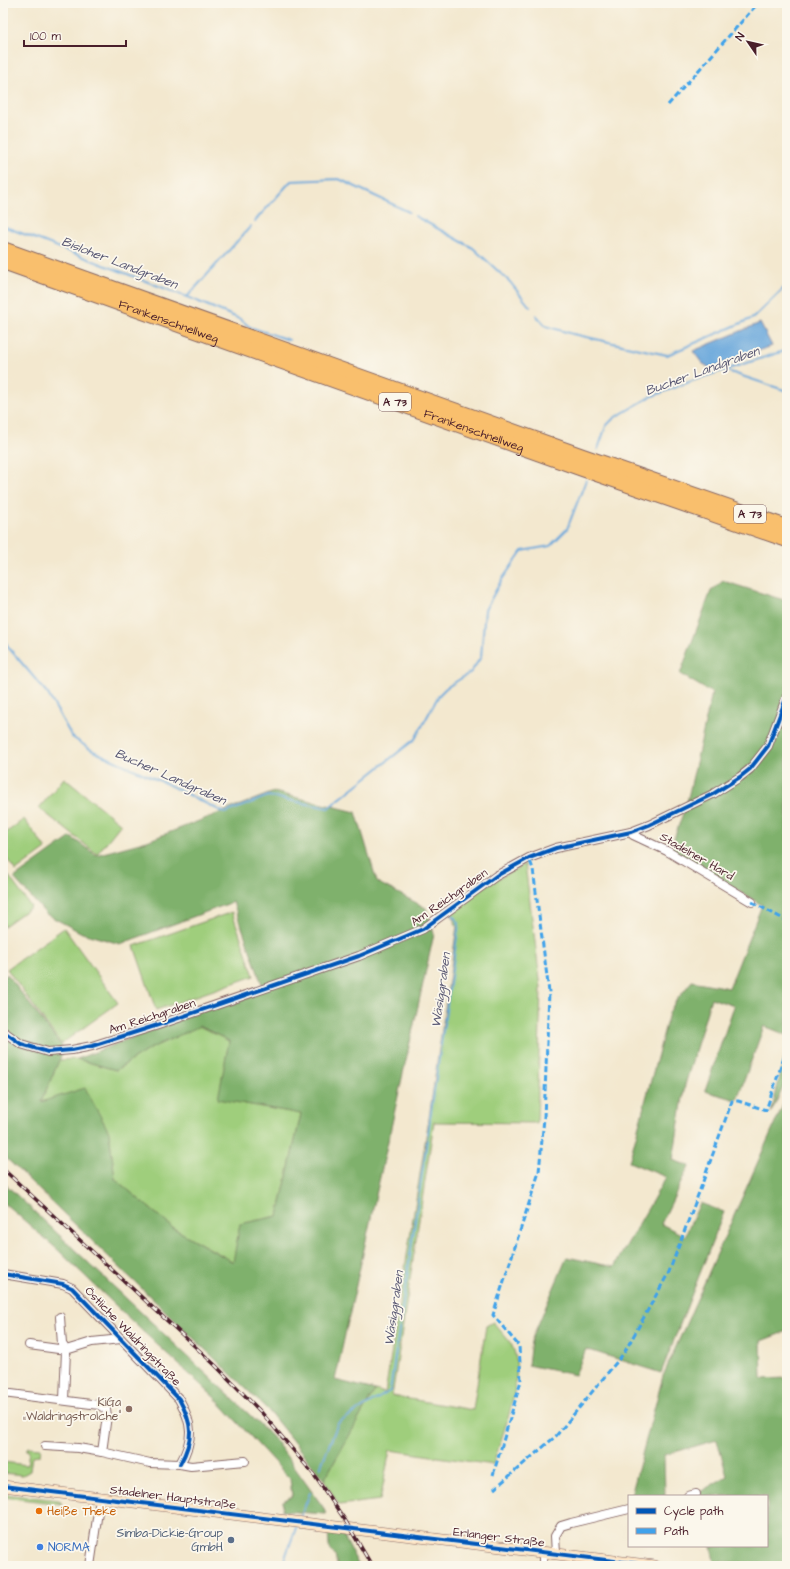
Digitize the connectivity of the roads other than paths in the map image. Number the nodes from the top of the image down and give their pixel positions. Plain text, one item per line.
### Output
1 (3, 249) edge
2 (3, 262) edge
3 (787, 527) edge
4 (787, 540) edge
5 (787, 696) edge
6 (631, 832) junction
7 (752, 902) dead end
8 (3, 1031) edge
9 (3, 1274) edge
10 (60, 1317) dead end
11 (121, 1338) junction
12 (29, 1345) dead end
13 (66, 1350) junction
14 (3, 1393) edge
15 (64, 1400) junction
16 (45, 1446) dead end
17 (102, 1452) junction
18 (245, 1461) dead end
19 (180, 1464) junction
20 (3, 1486) edge
21 (696, 1494) dead end
22 (692, 1495) edge
23 (100, 1498) junction
24 (628, 1509) edge
25 (340, 1528) joint
26 (543, 1552) junction
27 (556, 1554) junction
28 (90, 1566) edge
29 (542, 1566) edge
30 (655, 1566) edge

1 - 3 highway, Frankenschnellweg / A 73
2 - 4 highway, Frankenschnellweg / A 73
5 - 6 street, Am Reichgraben
6 - 7 street, Stadelner Hard
6 - 8 street, Am Reichgraben
9 - 11 street, Östliche Waldringstraße
10 - 13 street
11 - 13 street
11 - 19 street, Östliche Waldringstraße
12 - 13 street
13 - 15 street
14 - 15 street
15 - 17 street
16 - 17 street
17 - 19 street
18 - 19 street
20 - 23 main road, Stadelner Hauptstraße
21 - 22 street
23 - 25 main road, Stadelner Hauptstraße
23 - 28 street
24 - 27 street, Erlanger Straße
25 - 26 main road, Erlanger Straße
26 - 27 main road, Erlanger Straße
26 - 29 street
27 - 30 main road, Erlanger Straße

